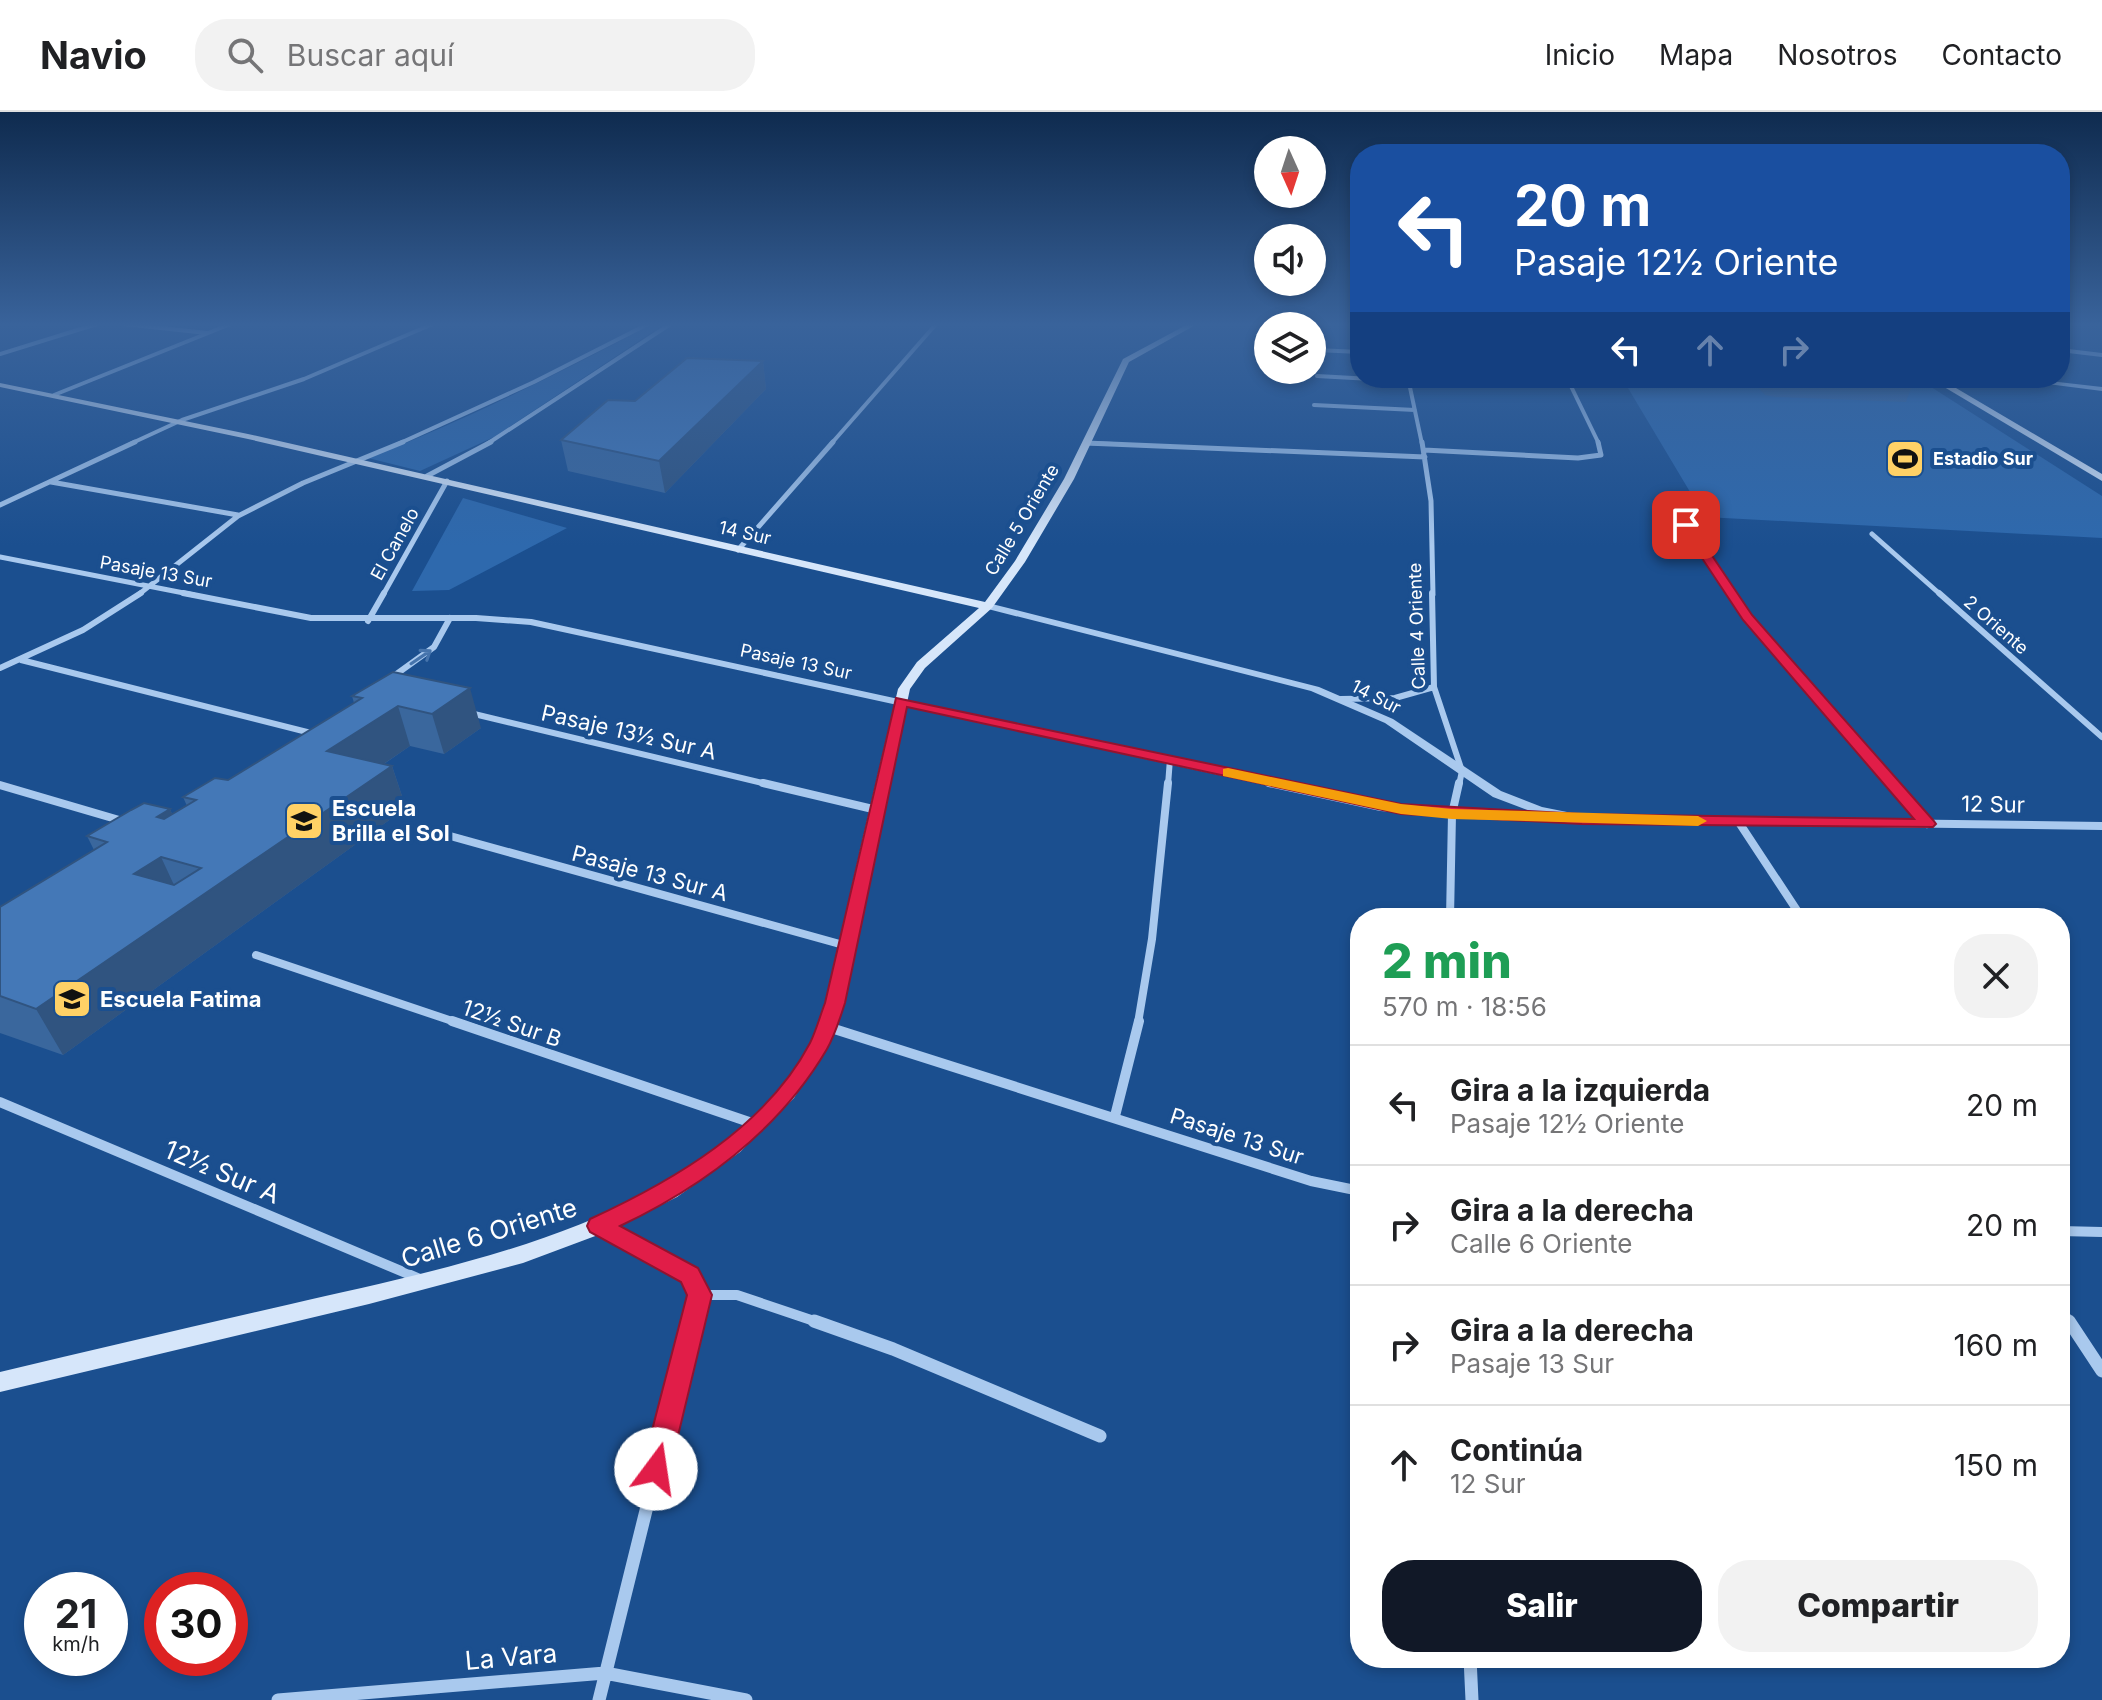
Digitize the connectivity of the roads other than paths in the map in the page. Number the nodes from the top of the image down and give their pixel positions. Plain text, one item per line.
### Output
1 (65, 397) edge
2 (250, 397) edge
3 (502, 397) edge
4 (561, 397) edge
5 (872, 397) edge
6 (1108, 397) edge
7 (1412, 397) edge
8 (1576, 397) edge
9 (1965, 397) edge
10 (1314, 405) dead end
11 (1415, 410) junction
12 (182, 420) junction
13 (1086, 443) junction
14 (1425, 454) junction
15 (356, 459) junction
16 (427, 476) junction
17 (2102, 478) edge
18 (447, 481) junction
19 (50, 482) junction
20 (1670, 499) dead end
21 (0, 505) edge
22 (239, 515) junction
23 (1872, 534) dead end
24 (738, 550) junction
25 (0, 557) edge
26 (148, 588) junction
27 (988, 606) junction
28 (450, 618) junction
29 (368, 621) junction
30 (20, 659) junction
31 (0, 668) edge
32 (385, 682) edge
33 (1434, 687) junction
34 (1341, 699) junction
35 (901, 701) junction
36 (464, 712) edge
37 (323, 725) edge
38 (311, 733) junction
39 (2102, 737) edge
40 (302, 740) edge
41 (1170, 759) junction
42 (1462, 771) junction
43 (0, 785) edge
44 (877, 810) junction
45 (1452, 814) junction
46 (1582, 819) junction
47 (1738, 821) junction
48 (1927, 824) junction
49 (2102, 826) edge
50 (141, 827) edge
51 (443, 834) dead end
52 (1450, 908) edge
53 (1795, 908) edge
54 (847, 946) junction
55 (256, 955) dead end
56 (828, 1027) junction
57 (0, 1102) edge
58 (1115, 1116) junction
59 (758, 1125) junction
60 (1350, 1189) edge
61 (599, 1226) junction
62 (2070, 1231) edge
63 (2102, 1232) edge
64 (427, 1282) junction
65 (700, 1295) junction
66 (2070, 1323) edge
67 (2102, 1371) edge
68 (0, 1382) edge
69 (1100, 1436) dead end
70 (1470, 1668) edge
71 (605, 1673) junction
72 (278, 1700) edge
73 (599, 1700) edge
74 (746, 1700) edge
75 (1472, 1700) edge

1 - 12 main road, 14 Sur
2 - 12 street
3 - 15 street
4 - 16 street
5 - 24 street
6 - 13 main road, Calle 5 Oriente
7 - 11 street, Calle 4 Oriente
8 - 14 street
9 - 17 main road
10 - 11 street
11 - 14 street, Calle 4 Oriente
12 - 15 main road, 14 Sur
12 - 19 street
13 - 14 street
13 - 27 main road, Calle 5 Oriente
14 - 33 street, Calle 4 Oriente
15 - 16 main road, 14 Sur
15 - 22 street
16 - 18 main road, 14 Sur
18 - 24 main road, 14 Sur
18 - 29 street, El Canelo
19 - 21 street
19 - 22 street
20 - 48 street
22 - 26 street
23 - 39 street, 2 Oriente
24 - 27 main road, 14 Sur
25 - 26 street, Pasaje 13 Sur
26 - 29 street, Pasaje 13 Sur
26 - 30 street
27 - 34 street, 14 Sur
27 - 35 main road, Calle 5 Oriente
28 - 29 street, Pasaje 13 Sur
32 -> 28 street
28 - 35 street, Pasaje 13 Sur
30 - 31 street
30 - 38 street
33 - 34 street
33 - 42 street, Calle 4 Oriente
34 - 42 street, 14 Sur
35 - 41 street, Pasaje 13 Sur
35 - 44 main road, Calle 6 Oriente
36 - 44 street, Pasaje 13½ Sur A
37 - 38 street
38 - 40 street
41 - 45 street, Pasaje 13 Sur
41 - 58 street
42 - 45 street
42 - 46 street, 12 Sur
43 - 50 street
44 - 54 main road, Calle 6 Oriente
45 - 46 street, Pasaje 13 Sur
45 - 52 street
46 - 47 street, 12 Sur
47 - 48 street, 12 Sur
47 - 53 street
48 - 49 street, 12 Sur
51 - 54 street, Pasaje 13 Sur A
54 - 56 main road, Calle 6 Oriente
55 - 59 street, 12½ Sur B
56 - 58 street, Pasaje 13 Sur
56 - 59 main road, Calle 6 Oriente
57 - 64 street, 12½ Sur A
58 - 60 street, Pasaje 13 Sur
59 - 61 main road, Calle 6 Oriente
61 - 64 main road, Calle 6 Oriente
61 - 65 street
62 - 63 street
64 - 68 main road, Calle 6 Oriente
65 - 69 street
65 - 71 street
66 - 67 street
70 - 75 street
71 - 72 street, La Vara
71 - 73 street
71 - 74 street, La Vara

